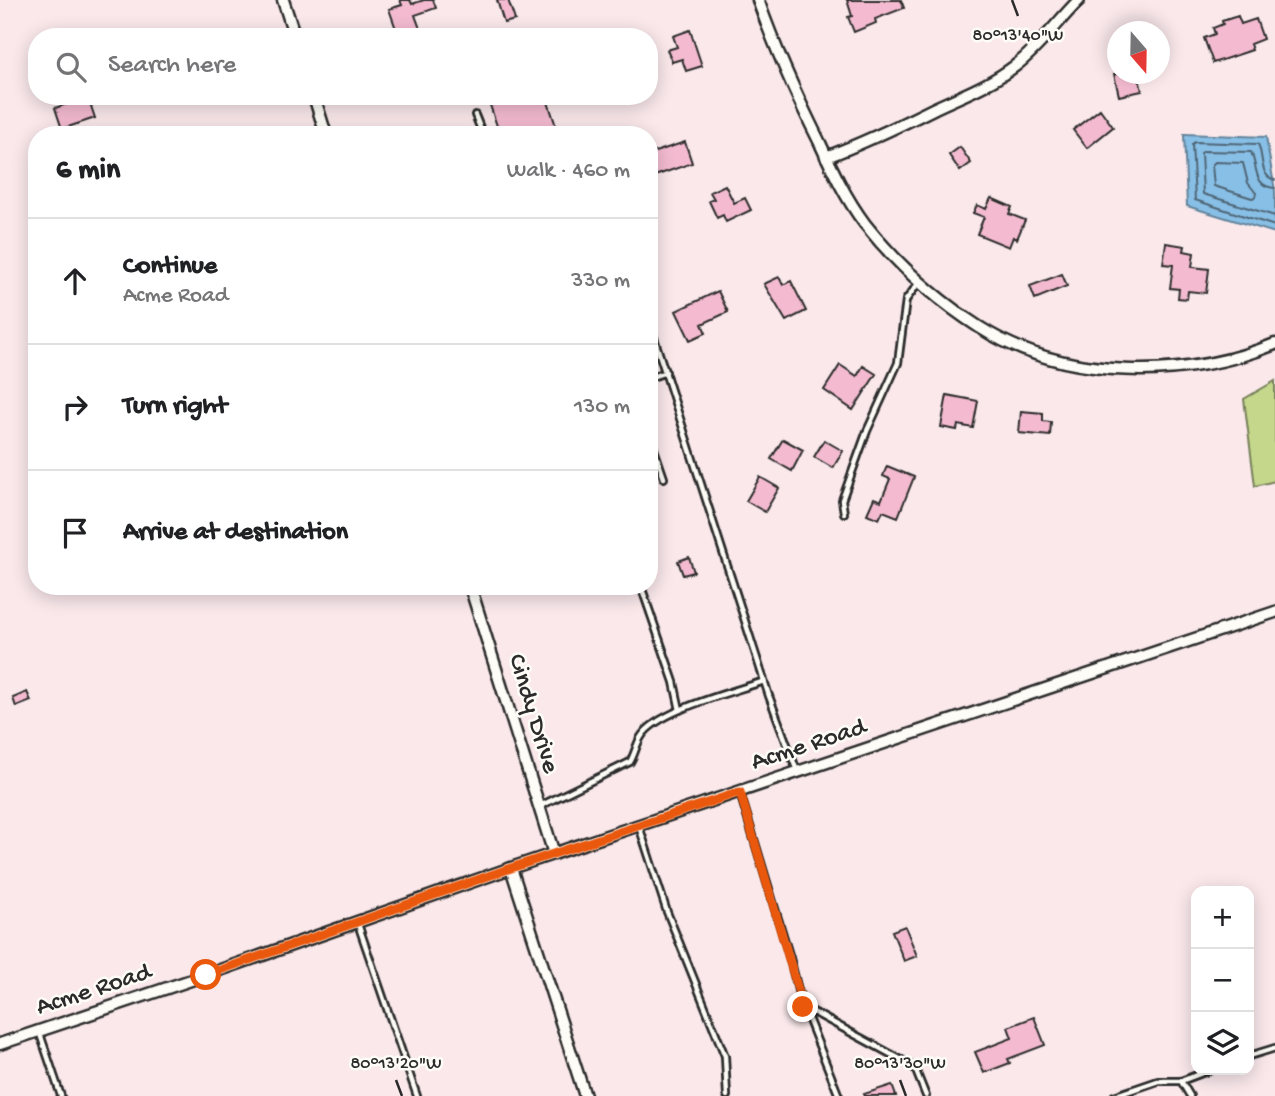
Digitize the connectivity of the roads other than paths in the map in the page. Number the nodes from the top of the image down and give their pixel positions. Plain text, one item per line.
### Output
1 (283, 0) edge
2 (758, 0) edge
3 (1079, 0) edge
4 (292, 28) edge
5 (317, 105) edge
6 (475, 115) dead end
7 (323, 126) edge
8 (479, 126) edge
9 (826, 157) junction
10 (920, 280) junction
11 (1275, 344) edge
12 (658, 348) edge
13 (666, 372) junction
14 (658, 375) edge
15 (658, 460) edge
16 (664, 478) dead end
17 (844, 513) dead end
18 (473, 595) edge
19 (644, 595) edge
20 (1275, 612) edge
21 (764, 681) junction
22 (680, 710) junction
23 (797, 772) junction
24 (740, 792) junction
25 (539, 806) junction
26 (639, 825) junction
27 (554, 854) junction
28 (511, 868) junction
29 (358, 923) junction
30 (803, 1007) junction
31 (39, 1031) junction
32 (0, 1044) edge
33 (1275, 1048) edge
34 (1254, 1054) edge
35 (1197, 1075) edge
36 (1181, 1081) junction
37 (61, 1096) edge
38 (417, 1096) edge
39 (585, 1096) edge
40 (727, 1096) edge
41 (839, 1096) edge
42 (926, 1096) edge
43 (1114, 1096) edge
44 (1190, 1096) edge

1 - 4 street
2 - 9 street
3 - 9 street
5 - 7 street
6 - 8 lane
9 - 10 street
10 - 11 street
10 - 17 lane
12 - 13 lane
13 - 14 lane
13 - 21 lane
15 - 16 lane
18 - 25 street, Cindy Drive
19 - 22 lane
20 - 23 street, Acme Road
21 - 22 lane
21 - 23 lane
22 - 25 lane
23 - 24 street, Acme Road
24 - 26 street, Acme Road
24 - 30 lane
25 - 27 street, Cindy Drive
26 - 27 street, Acme Road
26 - 40 lane
27 - 28 street, Acme Road
28 - 29 street, Acme Road
28 - 39 street
29 - 31 street, Acme Road
29 - 38 lane
30 - 41 lane
30 - 42 lane
31 - 32 street, Acme Road
31 - 37 lane
33 - 34 lane
35 - 36 lane
36 - 43 lane
36 - 44 lane

